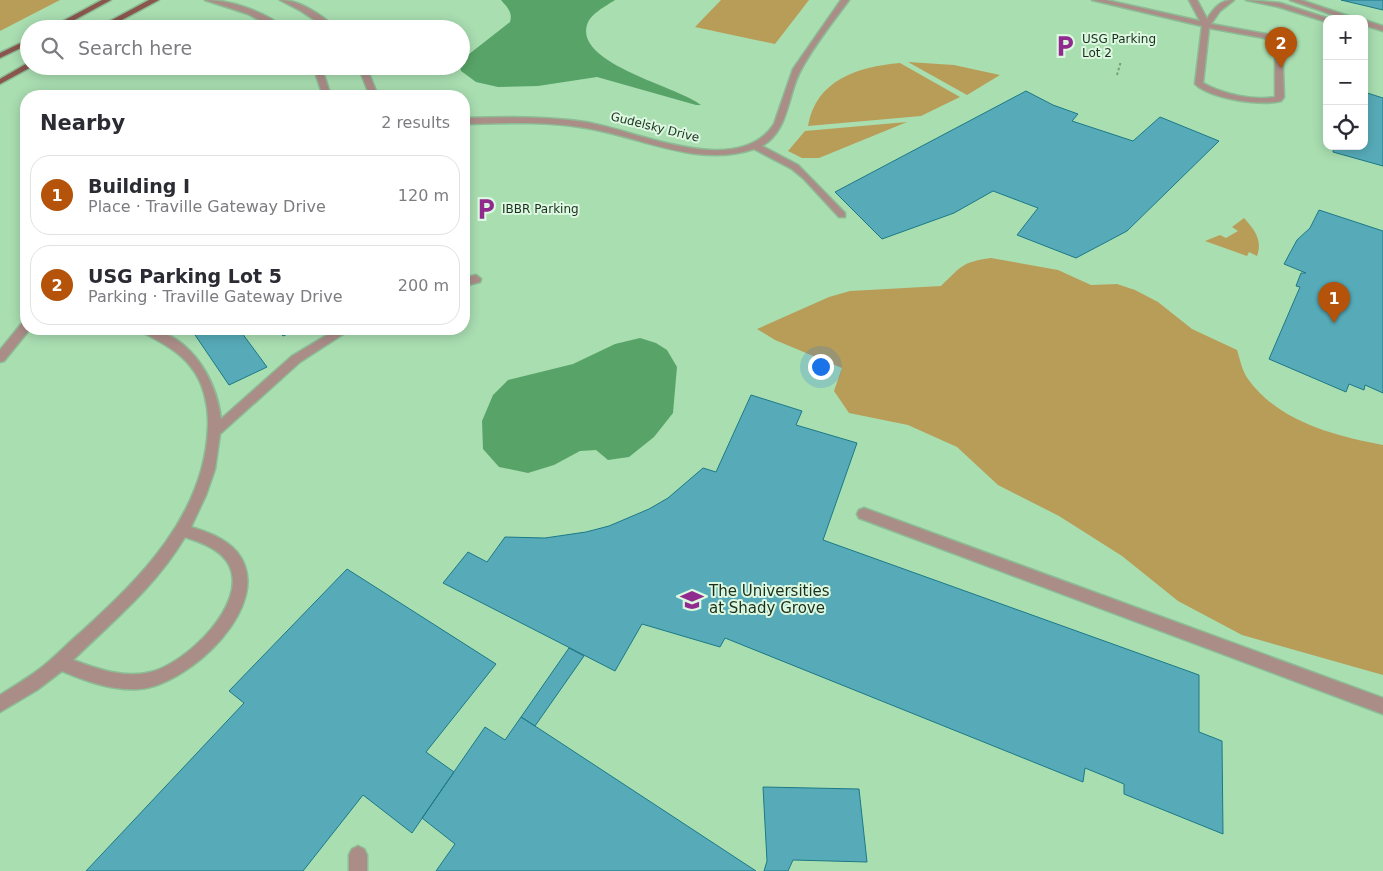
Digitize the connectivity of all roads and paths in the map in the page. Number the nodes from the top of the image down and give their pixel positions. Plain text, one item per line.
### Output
1 (107, 0) edge
2 (154, 0) edge
3 (209, 0) edge
4 (284, 0) edge
5 (845, 0) edge
6 (1096, 0) edge
7 (1194, 0) edge
8 (1230, 0) edge
9 (1239, 0) edge
10 (1250, 0) edge
11 (1294, 0) edge
12 (1341, 15) edge
13 (1323, 19) edge
14 (69, 20) edge
15 (116, 20) edge
16 (266, 20) edge
17 (321, 20) edge
18 (1368, 23) edge
19 (1206, 25) junction
20 (1383, 29) edge
21 (1368, 32) edge
22 (1383, 34) edge
23 (20, 46) edge
24 (0, 56) edge
25 (1121, 61) dead end
26 (20, 71) edge
27 (320, 75) edge
28 (366, 75) edge
29 (1117, 75) dead end
30 (0, 82) edge
31 (325, 90) edge
32 (372, 90) edge
33 (470, 121) edge
34 (754, 145) junction
35 (842, 215) dead end
36 (476, 279) dead end
37 (470, 280) edge
38 (20, 333) edge
39 (157, 335) edge
40 (335, 335) edge
41 (0, 358) edge
42 (216, 430) junction
43 (864, 514) dead end
44 (181, 530) junction
45 (59, 662) junction
46 (0, 704) edge
47 (1383, 706) edge

1 - 14 main road
2 - 15 main road
3 - 16 street
4 - 17 street
5 - 34 street, Gudelsky Drive
6 - 19 street
7 - 19 street
8 - 9 street
8 - 19 street
10 - 13 street
11 - 12 street
18 - 20 street
19 - 19 street
21 - 22 street
23 - 24 main road
25 - 29 path
26 - 30 main road
27 - 31 street
28 - 32 street
33 - 34 street, Gudelsky Drive
34 - 35 street
36 - 37 street
38 - 41 street
39 - 42 street
40 - 42 street
42 - 44 street
43 - 47 street
44 - 45 street
44 - 45 street
45 - 46 street

